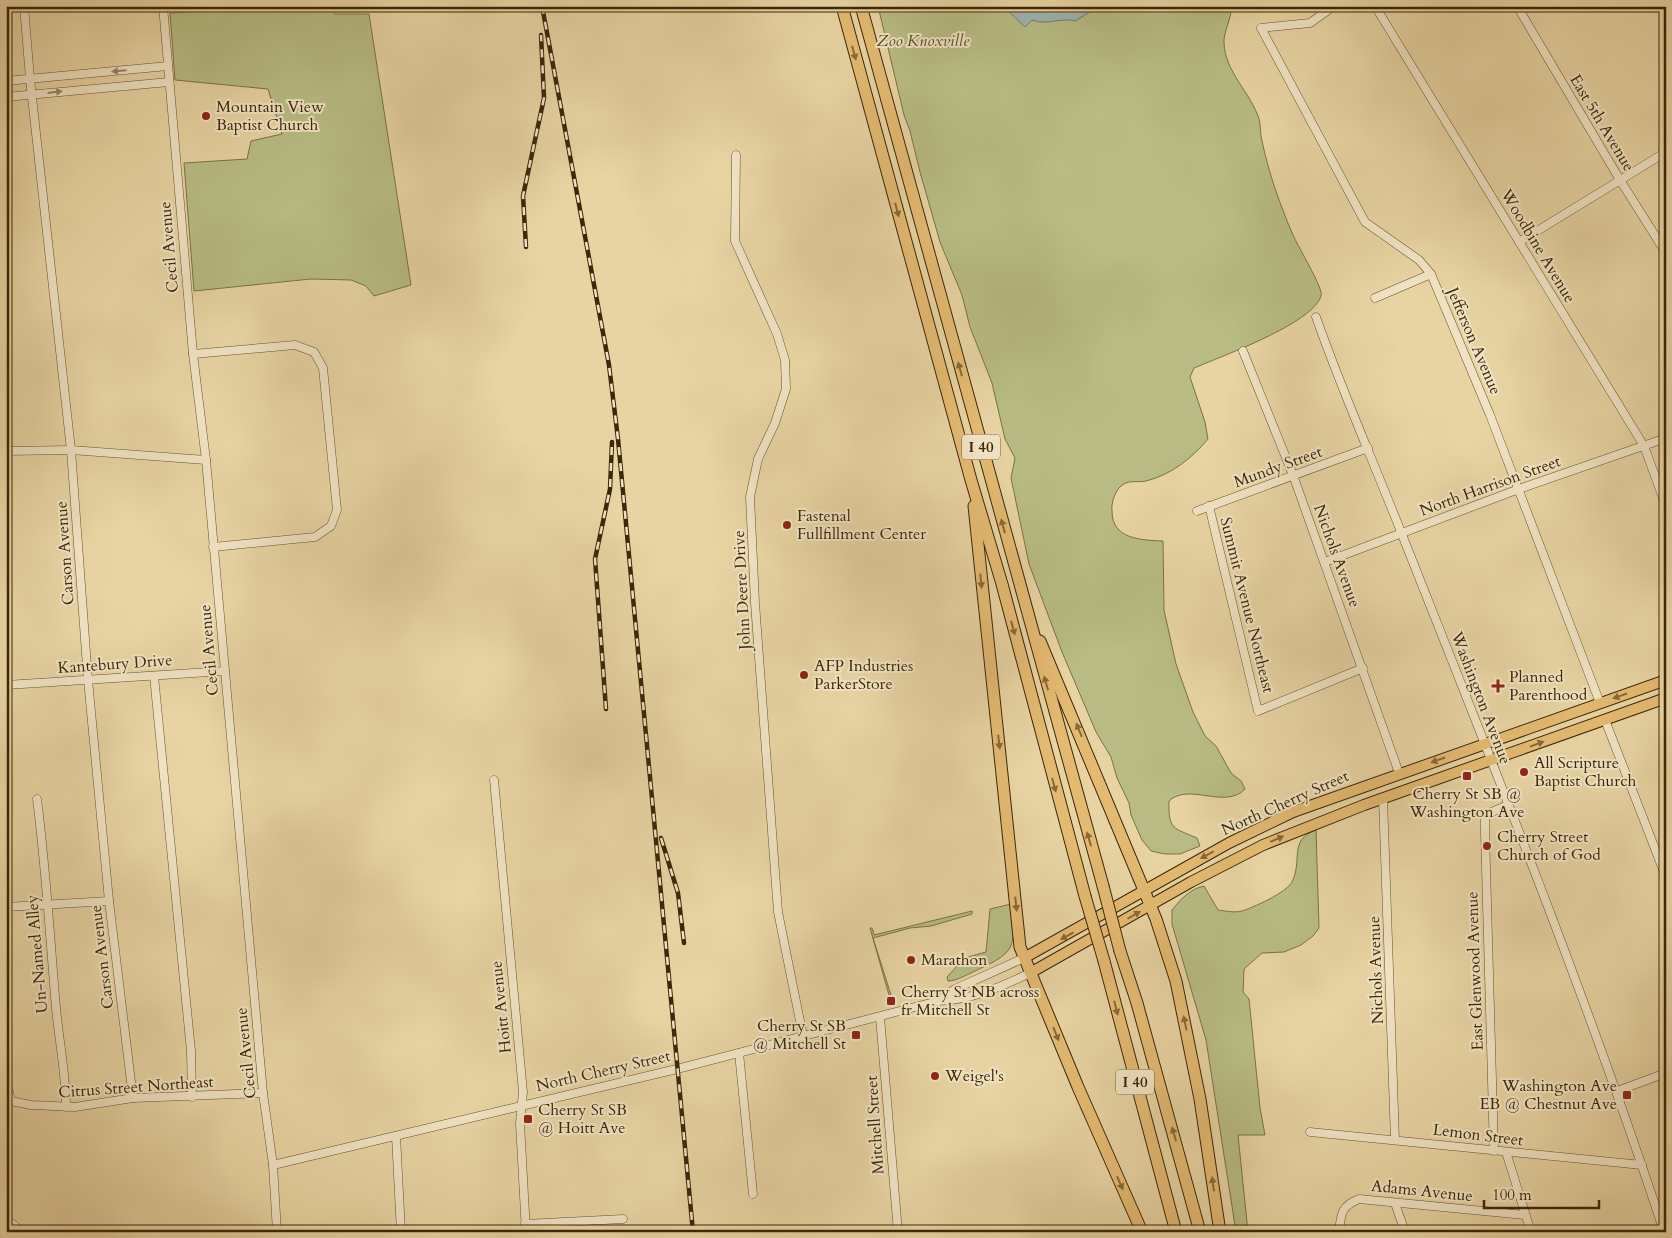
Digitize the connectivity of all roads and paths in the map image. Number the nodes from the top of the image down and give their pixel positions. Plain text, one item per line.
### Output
1 (24, 6) edge
2 (163, 6) edge
3 (842, 6) edge
4 (861, 6) edge
5 (1334, 6) edge
6 (1375, 6) edge
7 (1516, 6) edge
8 (168, 66) junction
9 (30, 79) junction
10 (6, 81) edge
11 (169, 82) junction
12 (32, 95) junction
13 (6, 97) edge
14 (1666, 152) edge
15 (736, 155) dead end
16 (1620, 180) junction
17 (1520, 242) junction
18 (1666, 253) edge
19 (1430, 274) junction
20 (1375, 298) dead end
21 (1316, 317) dead end
22 (1244, 351) dead end
23 (193, 354) junction
24 (1666, 438) edge
25 (1644, 446) junction
26 (1368, 448) junction
27 (71, 450) junction
28 (6, 451) edge
29 (206, 460) junction
30 (1293, 475) junction
31 (971, 480) junction
32 (1518, 489) junction
33 (1209, 506) junction
34 (1666, 506) edge
35 (1197, 511) dead end
36 (1402, 533) junction
37 (213, 547) junction
38 (1325, 562) junction
39 (1023, 602) junction
40 (1363, 668) junction
41 (225, 671) junction
42 (154, 676) junction
43 (88, 680) junction
44 (1666, 680) edge
45 (6, 685) edge
46 (1666, 698) edge
47 (1600, 703) junction
48 (1605, 720) junction
49 (1484, 744) junction
50 (1491, 761) junction
51 (1399, 773) junction
52 (494, 780) dead end
53 (1383, 798) junction
54 (36, 800) dead end
55 (1508, 805) junction
56 (1666, 877) edge
57 (1144, 891) junction
58 (109, 901) junction
59 (48, 904) junction
60 (1150, 905) junction
61 (6, 907) edge
62 (1024, 958) junction
63 (1030, 973) junction
64 (938, 1001) junction
65 (880, 1017) junction
66 (803, 1036) junction
67 (739, 1053) junction
68 (1666, 1073) edge
69 (6, 1079) edge
70 (1617, 1091) junction
71 (263, 1093) junction
72 (192, 1097) junction
73 (132, 1098) junction
74 (522, 1105) junction
75 (66, 1107) junction
76 (1310, 1132) dead end
77 (396, 1136) junction
78 (1394, 1140) junction
79 (1494, 1151) junction
80 (1506, 1152) junction
81 (273, 1165) junction
82 (1642, 1165) junction
83 (753, 1194) dead end
84 (1395, 1203) junction
85 (1525, 1215) junction
86 (6, 1219) edge
87 (623, 1219) dead end
88 (526, 1228) edge
89 (24, 1232) edge
90 (277, 1232) edge
91 (401, 1232) edge
92 (898, 1232) edge
93 (1142, 1232) edge
94 (1176, 1232) edge
95 (1200, 1232) edge
96 (1220, 1232) edge
97 (1340, 1232) edge
98 (1405, 1232) edge
99 (1531, 1232) edge
100 (1664, 1232) edge

1 - 9 street, Carson Avenue
2 - 8 street, Cecil Avenue
3 -> 31 highway, I 40
39 -> 4 highway, I 40
5 - 19 street, Jefferson Avenue
6 - 17 street, Woodbine Avenue
7 - 16 street, East 5th Avenue
8 -> 9 street
8 - 11 street, Cecil Avenue
9 - 10 street
9 - 12 street, Carson Avenue
12 -> 11 street
11 - 23 street, Cecil Avenue
12 - 13 street
12 - 27 street, Carson Avenue
14 - 16 street
15 - 66 street, John Deere Drive
16 - 17 street
16 - 18 street, East 5th Avenue
17 - 25 street, Woodbine Avenue
19 - 20 street
19 - 32 street, Jefferson Avenue
21 - 26 street, Washington Avenue
22 - 30 street, Nichols Avenue
23 - 29 street, Cecil Avenue
23 - 37 street
24 - 25 street, North Harrison Street
25 - 32 street, North Harrison Street
25 - 34 street, Woodbine Avenue
26 - 30 street, Mundy Street
26 - 36 street, Washington Avenue
27 - 28 street
27 - 29 street
27 - 43 street, Carson Avenue
29 - 37 street, Cecil Avenue
30 - 33 street, Mundy Street
30 - 38 street, Nichols Avenue
31 -> 62 highway
31 -> 94 highway, I 40, bridge
32 - 36 street, North Harrison Street
32 - 47 street, Jefferson Avenue
33 - 35 street, Mundy Street
33 - 40 street, Summit Avenue Northeast
36 - 38 street, North Harrison Street
36 - 49 street, Washington Avenue
37 - 41 street, Cecil Avenue
38 - 40 street, Nichols Avenue
57 -> 39 highway
95 -> 39 highway, I 40, bridge
40 - 51 street, Nichols Avenue
41 - 42 street, Kantebury Drive
41 - 71 street, Cecil Avenue
42 - 43 street, Kantebury Drive
42 - 72 street
43 - 45 street, Kantebury Drive
43 - 58 street, Carson Avenue
44 -> 47 main road, North Cherry Street
46 - 48 main road, North Cherry Street
47 - 49 main road, North Cherry Street
50 -> 48 main road, North Cherry Street
48 - 56 street
49 - 50 street, Washington Avenue
49 -> 51 main road, North Cherry Street
50 - 53 main road, North Cherry Street
50 - 55 street, Washington Avenue
51 -> 57 main road, North Cherry Street
52 - 74 street, Hoitt Avenue
60 -> 53 main road, North Cherry Street
53 - 78 street, Nichols Avenue
54 - 59 street, Un-Named Alley
55 - 70 street, Washington Avenue
55 - 79 street, East Glenwood Avenue
57 - 60 highway
57 -> 62 main road, North Cherry Street
58 - 59 street
58 - 73 street, Carson Avenue
59 - 61 street
59 - 75 street, Un-Named Alley
63 -> 60 main road, North Cherry Street
96 -> 60 highway
62 - 63 highway
62 - 64 street, North Cherry Street
63 - 64 street, North Cherry Street
63 -> 93 highway
64 - 65 street, North Cherry Street
65 - 66 street, North Cherry Street
65 - 92 street, Mitchell Street
66 - 67 street, North Cherry Street
67 - 74 street, North Cherry Street
67 - 83 street
68 - 70 street
69 - 75 street, Citrus Street Northeast
70 - 82 street, Washington Avenue
71 - 72 street, Citrus Street Northeast
71 - 81 street, Cecil Avenue
72 - 73 street, Citrus Street Northeast
73 - 75 street, Citrus Street Northeast
74 - 77 street, North Cherry Street
74 - 88 street, Hoitt Avenue
76 - 78 street, Lemon Street
77 - 81 street, North Cherry Street
77 - 91 street
78 - 79 street, Lemon Street
79 - 80 street, Lemon Street
80 - 82 street, Lemon Street
80 - 85 street
81 - 90 street, Cecil Avenue
82 - 100 street, Washington Avenue
84 - 85 street, Adams Avenue
84 - 97 street, Adams Avenue
84 - 98 street
85 - 99 street
86 - 89 street
87 - 88 street

